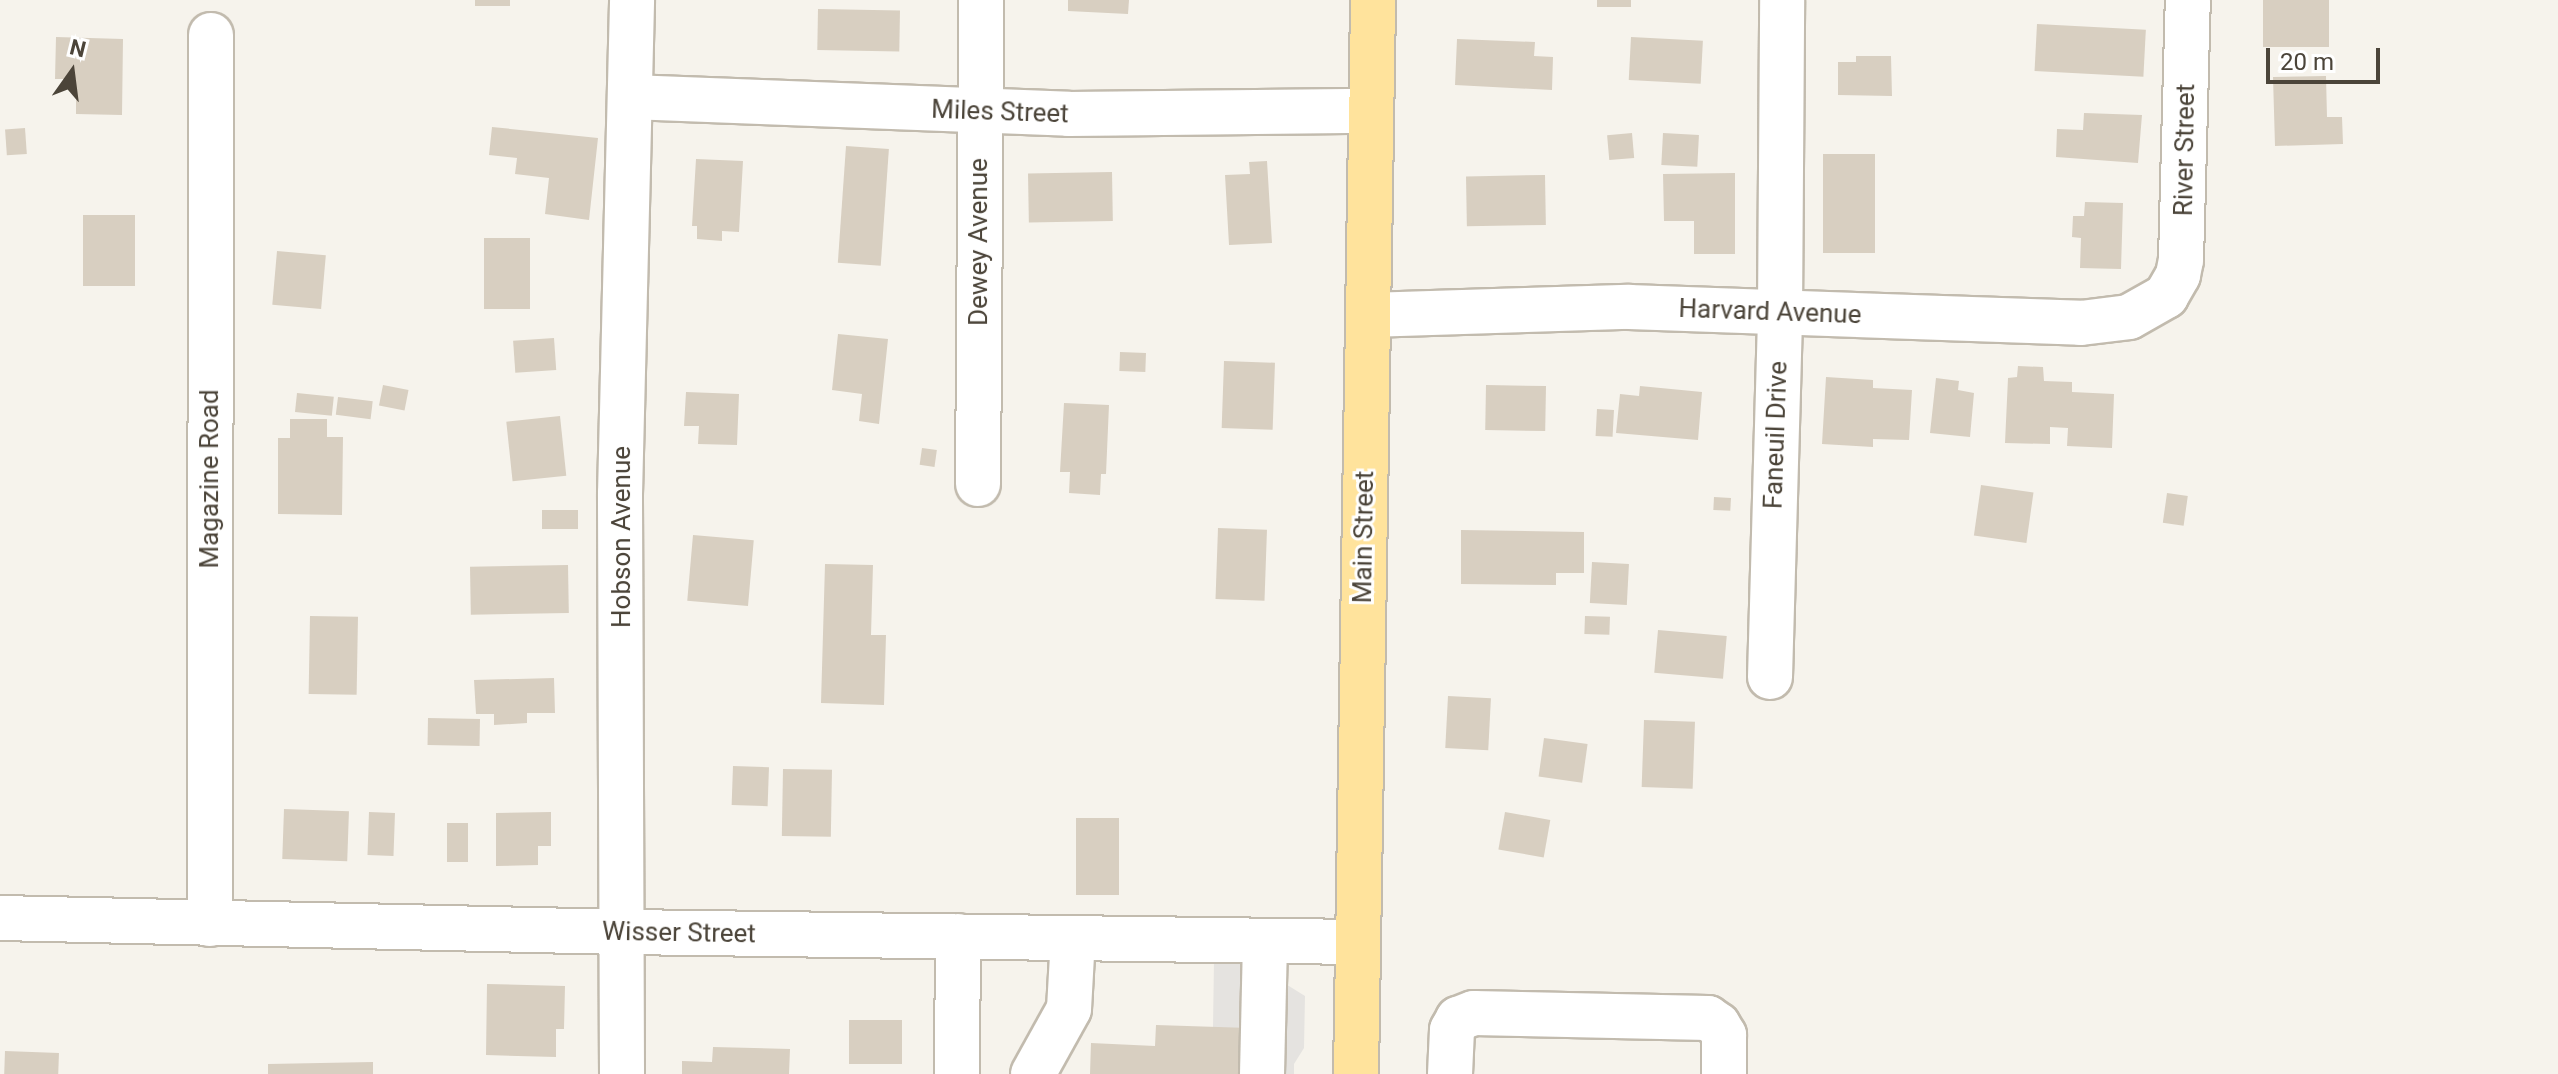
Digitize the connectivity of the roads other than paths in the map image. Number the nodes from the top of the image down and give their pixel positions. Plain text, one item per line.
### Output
1 (632, 0) edge
2 (981, 0) edge
3 (1373, 0) edge
4 (1782, 0) edge
5 (2188, 0) edge
6 (211, 35) dead end
7 (630, 97) junction
8 (1371, 111) junction
9 (979, 113) junction
10 (2166, 296) joint
11 (1780, 312) junction
12 (1368, 315) junction
13 (978, 484) dead end
14 (1770, 677) dead end
15 (0, 918) edge
16 (210, 924) junction
17 (624, 932) junction
18 (958, 936) junction
19 (1073, 938) junction
20 (1265, 942) junction
21 (1358, 942) junction
22 (622, 1074) edge
23 (957, 1074) edge
24 (1033, 1074) edge
25 (1262, 1074) edge
26 (1356, 1074) edge
27 (1450, 1074) edge
28 (1724, 1074) edge

1 - 7 street, Hobson Avenue
2 - 9 street, Dewey Avenue
3 - 8 main road, Main Street
4 - 11 street, Faneuil Drive
5 - 10 street, River Street
6 - 16 street, Magazine Road
7 - 9 street, Miles Street
7 - 17 street, Hobson Avenue
8 - 9 street, Miles Street
8 - 12 main road, Main Street
9 - 13 street, Dewey Avenue
10 - 11 street, Harvard Avenue
11 - 12 street, Harvard Avenue
11 - 14 street, Faneuil Drive
12 - 21 main road, Main Street
15 - 16 street, Wisser Street
16 - 17 street, Wisser Street
17 - 18 street, Wisser Street
17 - 22 street, Hobson Avenue
18 - 19 street, Wisser Street
18 - 23 street
19 - 20 street, Wisser Street
19 - 24 street
20 - 21 street, Wisser Street
20 - 25 street
21 - 26 main road, Main Street
27 - 28 street

